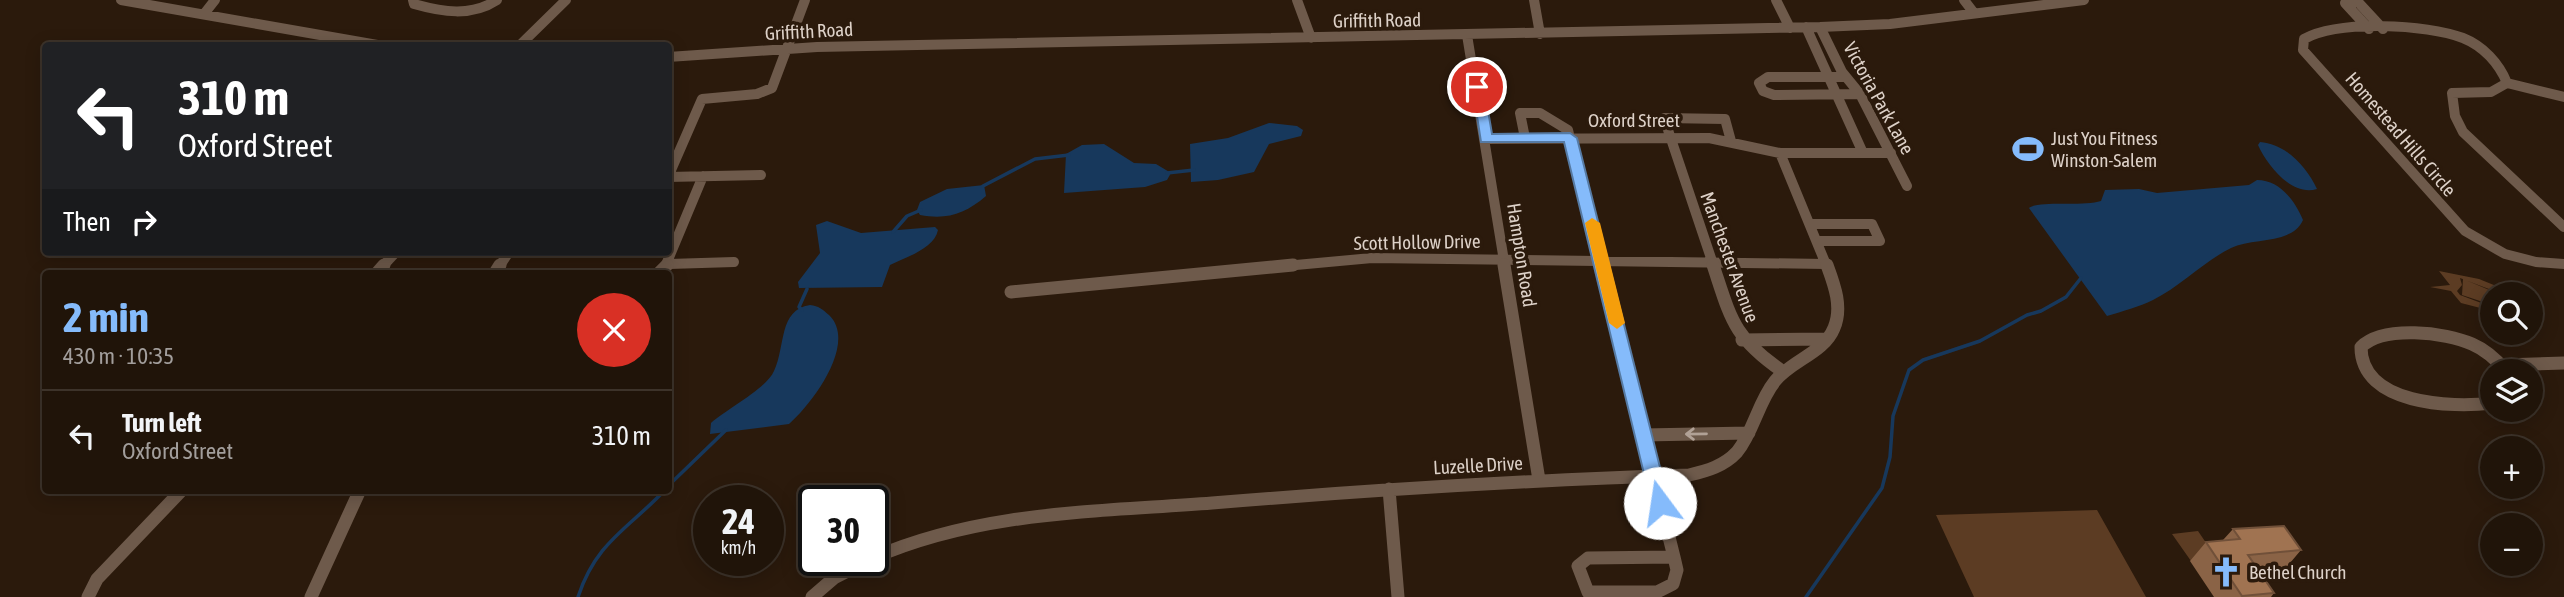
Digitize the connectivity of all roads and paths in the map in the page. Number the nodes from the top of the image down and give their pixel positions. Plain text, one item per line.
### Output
1 (121, 0) edge
2 (215, 0) edge
3 (413, 0) edge
4 (497, 0) edge
5 (566, 0) edge
6 (805, 0) edge
7 (1297, 0) edge
8 (1534, 0) edge
9 (1776, 0) edge
10 (1784, 0) edge
11 (1964, 0) edge
12 (2084, 0) edge
13 (2349, 0) edge
14 (1973, 13) junction
15 (204, 14) junction
16 (1798, 27) junction
17 (1820, 27) junction
18 (2369, 29) junction
19 (2383, 29) junction
20 (1540, 34) junction
21 (1467, 35) junction
22 (1311, 38) junction
23 (361, 42) edge
24 (523, 42) edge
25 (786, 48) junction
26 (672, 57) edge
27 (1830, 77) junction
28 (1845, 77) junction
29 (2507, 83) junction
30 (1835, 94) junction
31 (1860, 94) junction
32 (2564, 97) edge
33 (1670, 137) junction
34 (1525, 138) junction
35 (1570, 138) junction
36 (1486, 139) junction
37 (1731, 141) junction
38 (1780, 153) junction
39 (1863, 153) junction
40 (1891, 153) junction
41 (672, 168) edge
42 (761, 175) dead end
43 (703, 176) junction
44 (672, 177) edge
45 (1907, 186) dead end
46 (672, 224) edge
47 (685, 224) junction
48 (1810, 224) junction
49 (2564, 227) edge
50 (1816, 241) junction
51 (392, 256) edge
52 (1505, 259) junction
53 (1602, 260) junction
54 (734, 262) dead end
55 (1711, 262) junction
56 (669, 264) junction
57 (1826, 264) junction
58 (2564, 264) edge
59 (380, 270) edge
60 (662, 270) edge
61 (1011, 292) dead end
62 (1742, 340) junction
63 (1827, 340) junction
64 (2492, 359) edge
65 (2564, 363) edge
66 (2543, 365) edge
67 (1782, 371) junction
68 (2480, 403) edge
69 (1749, 433) junction
70 (1643, 435) junction
71 (1653, 476) junction
72 (1539, 480) junction
73 (1388, 489) junction
74 (178, 494) edge
75 (358, 494) edge
76 (889, 550) edge
77 (1674, 557) junction
78 (838, 576) edge
79 (88, 597) edge
80 (312, 597) edge
81 (812, 597) edge
82 (1398, 597) edge

1 - 15 street
2 - 15 street
3 - 4 street
5 - 24 street
6 - 25 street
7 - 22 street
8 - 20 street
9 - 16 street
10 - 16 street
11 - 14 street
12 - 14 street, Griffith Road
13 - 18 street
13 - 19 street
14 - 17 street, Griffith Road
15 - 23 street
16 - 17 street, Griffith Road
16 - 20 street, Griffith Road
16 - 27 street, Victoria Park Lane
17 - 28 street, Victoria Park Lane
18 - 19 street, Homestead Hills Circle
18 - 58 street, Homestead Hills Circle
19 - 29 street, Homestead Hills Circle
20 - 21 street, Griffith Road
21 - 22 street, Griffith Road
21 - 36 street, Hampton Road
22 - 25 street, Griffith Road
25 - 26 street, Griffith Road
25 - 41 street
27 - 28 street
27 - 30 street, Victoria Park Lane
27 - 30 street
28 - 31 street, Victoria Park Lane
29 - 32 street
29 - 49 street
30 - 31 street
30 - 39 street, Victoria Park Lane
31 - 40 street, Victoria Park Lane
33 - 35 street, Oxford Street
33 - 37 street, Oxford Street
33 - 37 street
33 - 55 street, Manchester Avenue
34 - 35 street, Oxford Street
34 - 35 street
34 - 36 street, Oxford Street
35 - 53 street
36 - 52 street, Hampton Road
37 - 38 street, Oxford Street
38 - 39 street, Oxford Street
38 - 48 street
39 - 40 street, Oxford Street
40 - 45 street, Victoria Park Lane
42 - 43 street
43 - 44 street
43 - 47 street
46 - 47 street
47 - 56 street
48 - 50 street
48 - 50 street
50 - 57 street
51 - 59 street
52 - 53 street, Scott Hollow Drive
52 - 61 street, Scott Hollow Drive
52 - 72 street, Hampton Road
53 - 55 street, Scott Hollow Drive
53 - 70 street
54 - 56 street
55 - 57 street, Scott Hollow Drive
55 - 62 street, Manchester Avenue
56 - 60 street
57 - 63 street
62 - 63 street
62 - 67 street, Manchester Avenue
63 - 67 street, Luzelle Drive
64 - 68 street
65 - 66 street
67 - 69 street, Luzelle Drive
69 -> 70 street
69 - 71 street, Luzelle Drive
70 - 71 street
71 - 72 street, Luzelle Drive
71 - 77 street
72 - 73 street, Luzelle Drive
73 - 76 street, Luzelle Drive
73 - 82 street
74 - 79 street
75 - 80 street
77 - 77 street
78 - 81 street, Luzelle Drive

